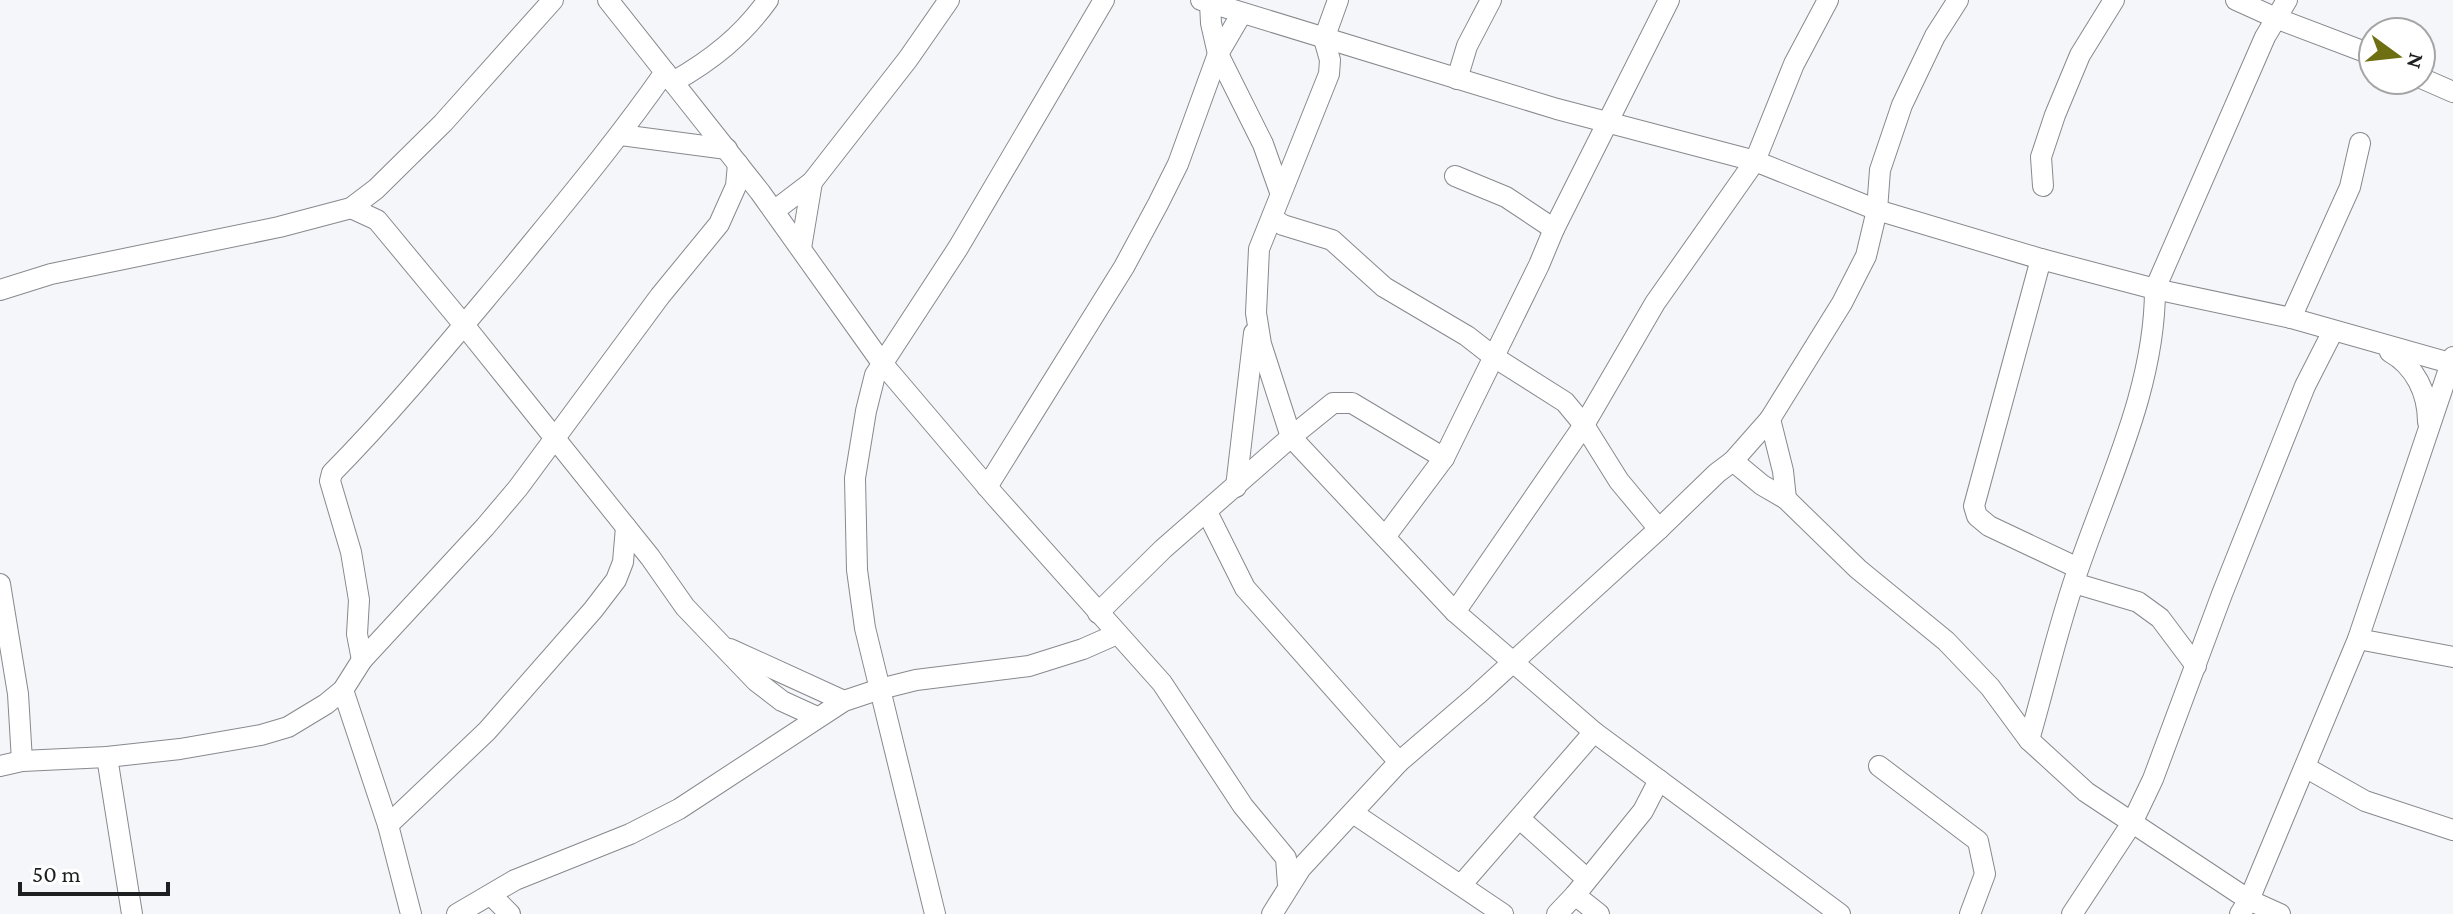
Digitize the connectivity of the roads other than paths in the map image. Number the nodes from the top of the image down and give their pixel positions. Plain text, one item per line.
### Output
1 (553, 0) edge
2 (608, 0) edge
3 (768, 0) edge
4 (949, 0) edge
5 (1104, 0) edge
6 (1338, 0) edge
7 (1491, 0) edge
8 (1669, 0) edge
9 (1828, 0) edge
10 (1958, 0) edge
11 (2114, 0) edge
12 (2236, 0) edge
13 (2287, 0) edge
14 (1206, 1) edge
15 (1242, 13) junction
16 (2278, 19) junction
17 (1324, 39) junction
18 (2357, 49) edge
19 (1218, 54) junction
20 (669, 77) junction
21 (1457, 79) junction
22 (1605, 122) junction
23 (621, 135) junction
24 (2360, 143) dead end
25 (733, 156) junction
26 (1755, 161) junction
27 (1455, 176) dead end
28 (812, 182) junction
29 (2043, 186) dead end
30 (376, 189) junction
31 (760, 192) junction
32 (1280, 192) junction
33 (351, 208) junction
34 (1877, 210) junction
35 (774, 211) junction
36 (1272, 218) junction
37 (377, 220) junction
38 (719, 224) junction
39 (1554, 229) junction
40 (801, 248) junction
41 (2041, 259) junction
42 (2155, 289) junction
43 (0, 290) edge
44 (1256, 313) junction
45 (2291, 318) junction
46 (464, 325) junction
47 (2333, 331) junction
48 (2372, 342) junction
49 (1494, 357) junction
50 (2452, 362) edge
51 (882, 363) junction
52 (1770, 419) junction
53 (1584, 425) junction
54 (2428, 426) junction
55 (1291, 437) junction
56 (554, 439) junction
57 (1444, 458) junction
58 (1733, 461) junction
59 (987, 487) junction
60 (1236, 487) junction
61 (1786, 499) junction
62 (1207, 512) junction
63 (626, 527) junction
64 (1659, 529) junction
65 (1385, 537) junction
66 (2076, 576) junction
67 (0, 584) edge
68 (1455, 612) junction
69 (1098, 613) junction
70 (1117, 634) junction
71 (2358, 639) junction
72 (719, 644) junction
73 (2453, 657) edge
74 (362, 660) junction
75 (1514, 661) junction
76 (2196, 666) junction
77 (880, 689) junction
78 (343, 690) junction
79 (782, 701) junction
80 (844, 701) junction
81 (817, 717) junction
82 (1594, 732) junction
83 (787, 736) junction
84 (2029, 740) junction
85 (107, 757) junction
86 (22, 761) junction
87 (1399, 762) junction
88 (0, 766) edge
89 (1879, 766) dead end
90 (2305, 767) junction
91 (1667, 787) junction
92 (1353, 813) junction
93 (1520, 819) junction
94 (2132, 823) junction
95 (388, 825) junction
96 (2453, 830) edge
97 (1313, 855) junction
98 (1286, 858) junction
99 (1462, 884) junction
100 (1288, 885) junction
101 (1581, 887) junction
102 (491, 895) junction
103 (2244, 907) edge
104 (460, 913) edge
105 (132, 914) edge
106 (411, 914) edge
107 (510, 914) edge
108 (935, 914) edge
109 (1272, 914) edge
110 (1503, 914) edge
111 (1557, 914) edge
112 (1599, 914) edge
113 (1840, 914) edge
114 (1970, 914) edge
115 (2072, 914) edge
116 (2280, 914) edge

1 - 30 street
2 - 20 street
3 - 20 street
4 - 28 street
5 - 51 street
6 - 17 street
7 - 21 street
8 - 22 street
9 - 26 street
10 - 34 street
11 - 29 street
12 - 16 street
13 - 16 street
14 - 15 street
14 - 19 street
15 - 17 street
15 - 19 street
16 - 18 street
16 - 42 street
17 - 21 street
17 - 32 street
19 - 32 street
19 - 59 street
20 - 23 street
20 - 25 street
21 - 22 street
22 - 26 street
22 - 39 street
23 - 25 street
23 - 46 street
24 - 45 street
25 - 31 street
25 - 38 street
26 - 34 street
26 - 53 street
27 - 39 street
28 - 35 street
28 - 40 street
30 - 33 street
30 - 37 street
31 - 35 street
31 - 38 street
32 - 36 street
33 - 37 street
33 - 43 street
34 - 41 street
34 - 52 street
35 - 40 street
36 - 44 street
36 - 49 street
37 - 46 street
38 - 56 street
39 - 49 street
40 - 51 street
41 - 42 street
41 - 66 street
42 - 45 street
42 - 66 street
44 - 55 street
44 - 60 street
45 - 47 street
46 - 56 street
46 - 74 street
47 - 48 street
47 - 76 street
48 - 50 street
48 - 54 street
49 - 53 street
49 - 57 street
50 - 54 street
51 - 59 street
51 - 77 street
52 - 58 street
52 - 61 street
53 - 64 street
53 - 68 street
54 - 71 street
55 - 57 street
55 - 60 street
55 - 65 street
56 - 63 street
56 - 74 street
57 - 65 street
58 - 61 street
58 - 64 street
59 - 69 street
60 - 62 street
61 - 84 street
62 - 69 street
62 - 87 street
63 - 72 street
63 - 95 street
64 - 75 street
65 - 68 street
66 - 76 street
66 - 84 street
67 - 86 street
68 - 75 street
69 - 70 street
70 - 77 street
70 - 98 street
71 - 73 street
71 - 90 street
72 - 79 street
72 - 80 street
74 - 78 street
75 - 82 street
75 - 87 street
76 - 94 street
77 - 80 street
77 - 108 street
78 - 85 street
78 - 95 street
79 - 81 street
79 - 83 street
80 - 81 street
81 - 83 street
82 - 91 street
82 - 93 street
83 - 102 street
84 - 94 street
85 - 86 street
85 - 105 street
86 - 88 street
87 - 92 street
89 - 114 street
90 - 96 street
90 - 103 street
91 - 101 street
91 - 113 street
92 - 97 street
92 - 99 street
93 - 99 street
93 - 101 street
94 - 103 street
94 - 115 street
95 - 106 street
97 - 98 street
97 - 100 street
98 - 100 street
99 - 110 street
100 - 109 street
101 - 111 street
101 - 112 street
102 - 104 street
102 - 107 street
103 - 116 street

